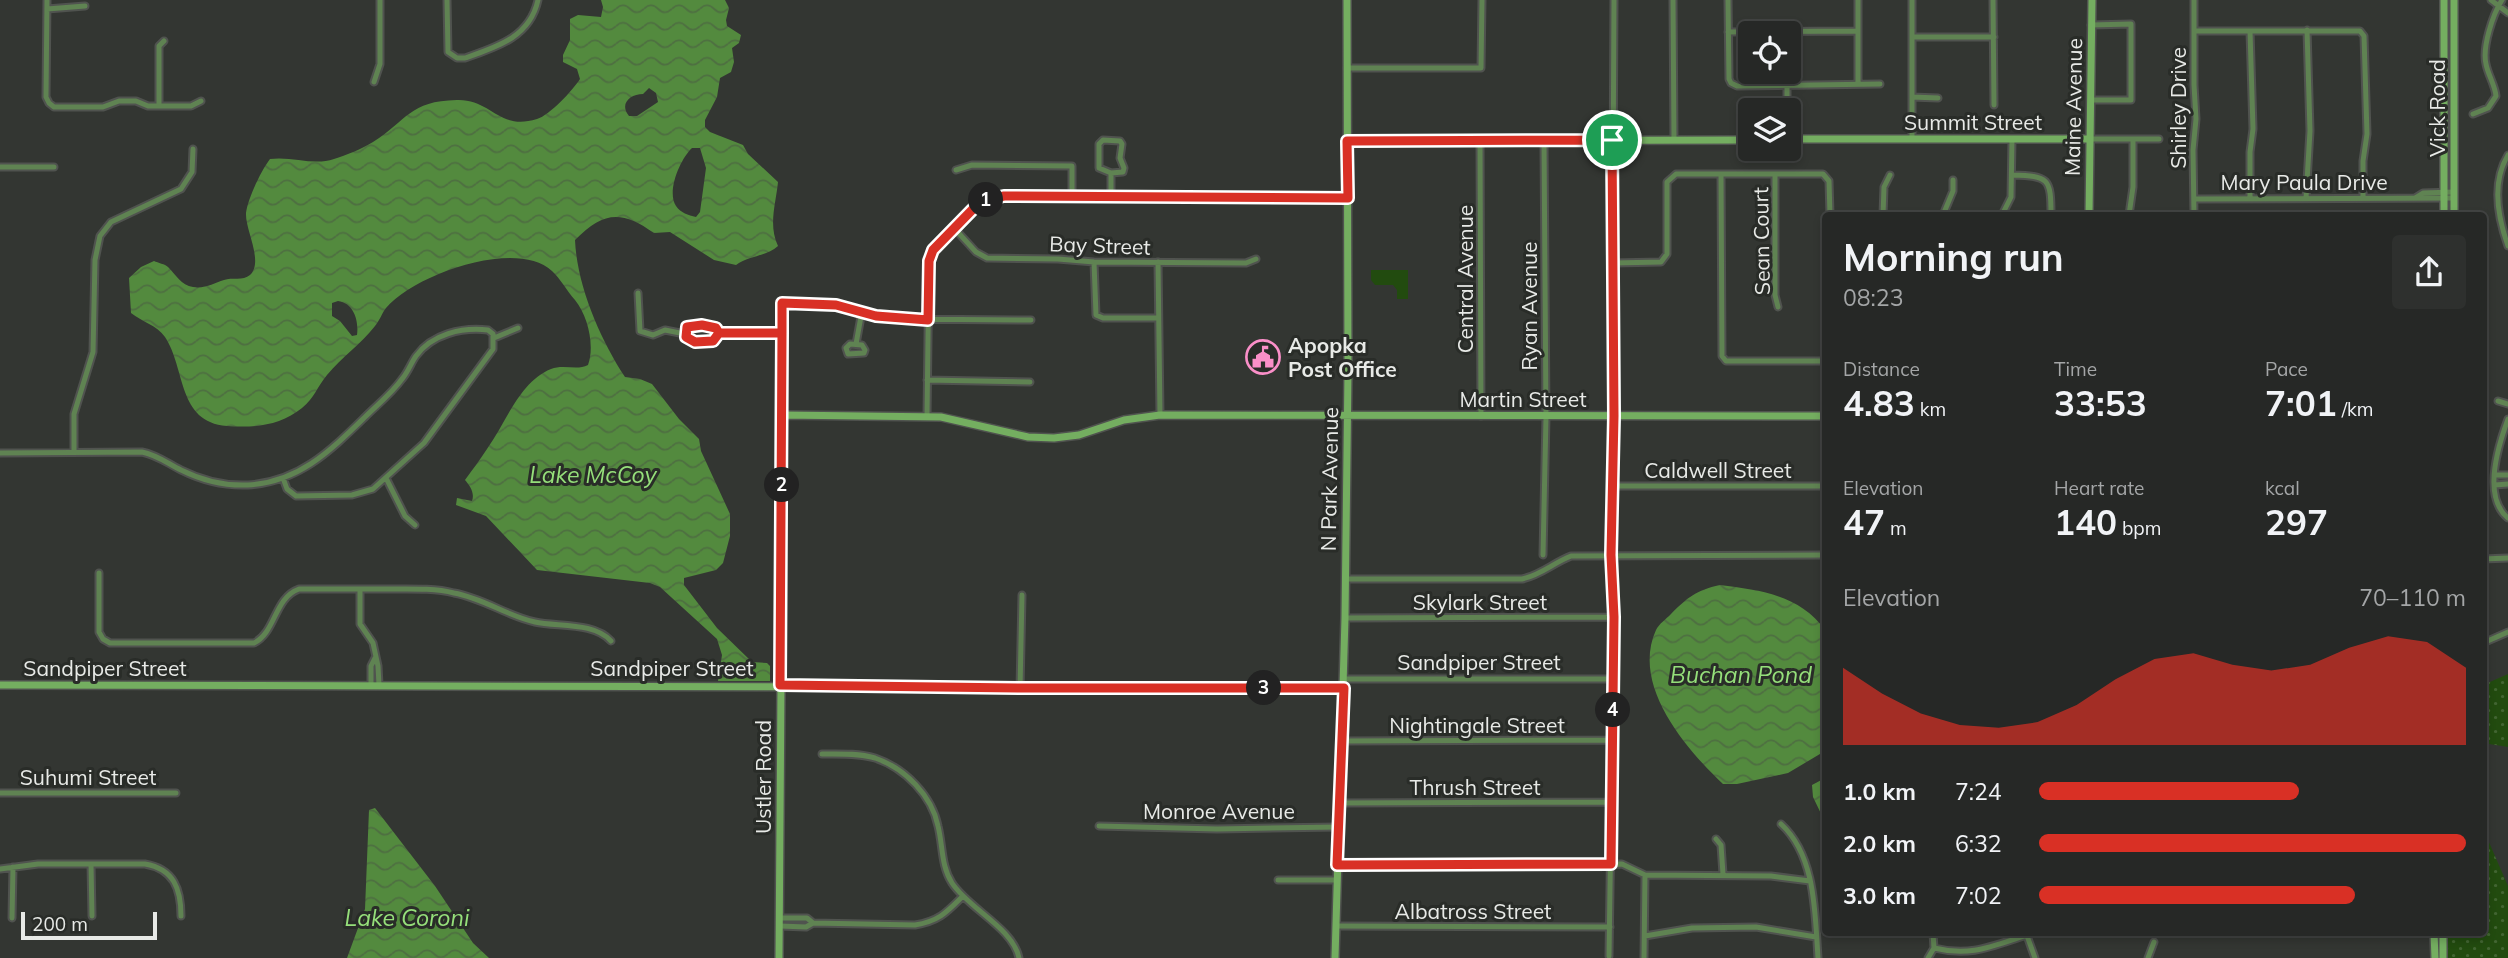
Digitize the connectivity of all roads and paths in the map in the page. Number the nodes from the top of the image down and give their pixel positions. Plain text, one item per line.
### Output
1 (47, 0) edge
2 (380, 0) edge
3 (447, 0) edge
4 (538, 0) edge
5 (1347, 0) edge
6 (1482, 0) edge
7 (1614, 0) edge
8 (1673, 0) edge
9 (1728, 0) edge
10 (1857, 0) edge
11 (1912, 0) edge
12 (1993, 0) edge
13 (2092, 0) edge
14 (2194, 0) edge
15 (2444, 0) edge
16 (2454, 0) edge
17 (2491, 0) edge
18 (2500, 3) edge
19 (85, 6) dead end
20 (47, 9) junction
21 (2508, 13) edge
22 (2091, 25) junction
23 (2307, 30) junction
24 (1857, 31) junction
25 (2194, 31) junction
26 (2250, 31) junction
27 (1728, 32) junction
28 (1912, 37) junction
29 (1994, 37) junction
30 (164, 41) dead end
31 (1347, 68) junction
32 (373, 82) dead end
33 (1858, 84) junction
34 (1787, 85) junction
35 (1880, 85) dead end
36 (1912, 97) junction
37 (1787, 98) edge
38 (1938, 98) dead end
39 (2091, 100) junction
40 (201, 101) dead end
41 (1994, 105) dead end
42 (159, 106) junction
43 (2473, 114) dead end
44 (1801, 139) edge
45 (1912, 139) junction
46 (2012, 139) junction
47 (2090, 139) junction
48 (2133, 139) junction
49 (2158, 139) dead end
50 (1612, 140) junction
51 (1674, 140) junction
52 (1738, 140) edge
53 (1347, 141) junction
54 (1480, 141) junction
55 (1544, 141) junction
56 (193, 149) dead end
57 (2508, 156) edge
58 (0, 167) edge
59 (54, 167) dead end
60 (956, 170) dead end
61 (1111, 173) junction
62 (1721, 174) junction
63 (1775, 174) junction
64 (1890, 175) dead end
65 (2011, 175) junction
66 (1953, 180) dead end
67 (2444, 195) junction
68 (2454, 195) junction
69 (1072, 197) junction
70 (1111, 197) junction
71 (2363, 197) junction
72 (1348, 198) junction
73 (2250, 198) junction
74 (2306, 198) junction
75 (2194, 199) junction
76 (1830, 212) edge
77 (1883, 212) edge
78 (1944, 212) edge
79 (2004, 212) edge
80 (2050, 212) edge
81 (2090, 212) edge
82 (2129, 212) edge
83 (2194, 212) edge
84 (2444, 212) edge
85 (2454, 212) edge
86 (954, 228) junction
87 (2508, 246) edge
88 (1256, 259) dead end
89 (1094, 262) junction
90 (1158, 262) junction
91 (1613, 262) junction
92 (638, 293) dead end
93 (1778, 307) dead end
94 (862, 311) junction
95 (1158, 318) junction
96 (928, 320) junction
97 (1031, 320) dead end
98 (518, 328) dead end
99 (719, 333) junction
100 (782, 333) junction
101 (685, 334) junction
102 (494, 338) junction
103 (856, 344) dead end
104 (1822, 361) edge
105 (927, 380) junction
106 (1030, 382) dead end
107 (2498, 401) dead end
108 (2508, 404) edge
109 (783, 415) junction
110 (1160, 415) junction
111 (927, 416) junction
112 (1481, 416) junction
113 (1614, 416) junction
114 (1822, 416) edge
115 (1347, 417) junction
116 (1546, 417) junction
117 (2508, 419) edge
118 (74, 452) junction
119 (0, 453) edge
120 (2495, 475) junction
121 (2508, 475) edge
122 (283, 478) junction
123 (386, 478) junction
124 (2508, 484) edge
125 (1822, 485) edge
126 (2495, 485) junction
127 (1612, 486) junction
128 (2508, 518) edge
129 (415, 525) dead end
130 (1543, 555) dead end
131 (1611, 555) junction
132 (1822, 555) edge
133 (2508, 558) edge
134 (2487, 559) edge
135 (99, 573) dead end
136 (1346, 579) junction
137 (360, 589) junction
138 (1022, 595) dead end
139 (1614, 617) junction
140 (1345, 618) junction
141 (2508, 632) edge
142 (611, 641) dead end
143 (2487, 641) edge
144 (1613, 679) junction
145 (1344, 683) junction
146 (0, 685) edge
147 (375, 685) junction
148 (780, 685) junction
149 (1020, 688) junction
150 (1613, 740) junction
151 (1342, 741) junction
152 (822, 754) dead end
153 (0, 793) edge
154 (176, 793) dead end
155 (1612, 802) junction
156 (1339, 803) junction
157 (1781, 824) dead end
158 (1099, 826) dead end
159 (1338, 827) junction
160 (1716, 839) dead end
161 (92, 864) junction
162 (1611, 864) junction
163 (1337, 865) junction
164 (13, 867) junction
165 (0, 869) edge
166 (1645, 874) junction
167 (1723, 874) junction
168 (1278, 880) dead end
169 (1337, 880) junction
170 (1810, 881) junction
171 (962, 896) junction
172 (92, 916) dead end
173 (181, 916) dead end
174 (12, 918) dead end
175 (797, 918) junction
176 (780, 922) junction
177 (813, 923) junction
178 (797, 926) junction
179 (1336, 926) junction
180 (1610, 927) junction
181 (1644, 936) junction
182 (1933, 936) edge
183 (2022, 936) edge
184 (2028, 936) edge
185 (2434, 936) edge
186 (2443, 936) edge
187 (1816, 937) junction
188 (2154, 942) dead end
189 (1934, 948) junction
190 (1974, 955) edge
191 (1609, 956) dead end
192 (779, 958) edge
193 (1019, 958) edge
194 (1335, 958) edge
195 (1644, 958) edge
196 (1818, 958) edge
197 (1928, 958) edge
198 (2035, 958) edge
199 (2148, 958) edge
200 (2435, 958) edge
201 (2443, 958) edge

1 - 20 street
2 - 32 street
3 - 4 street
5 - 31 street, N Park Avenue
6 - 31 street
7 - 50 street
8 - 51 street
9 - 27 street
10 - 24 street
11 - 28 street
12 - 29 street
13 - 22 street, Maine Avenue
14 - 25 street, Shirley Drive
15 - 67 street, Vick Road
16 - 68 street, Vick Road
17 - 18 street
18 - 21 street
18 - 43 street
19 - 20 street
20 - 42 street
22 - 39 street, Maine Avenue
22 - 39 street
23 - 26 street
23 - 71 street
23 - 74 street
24 - 27 street
24 - 33 street
25 - 26 street
25 - 75 street, Shirley Drive
26 - 73 street
27 - 34 street
28 - 29 street
28 - 36 street
29 - 41 street
30 - 42 street
31 - 53 street, N Park Avenue
33 - 34 street
33 - 35 street
34 - 37 street
36 - 38 street
36 - 45 street
39 - 47 street, Maine Avenue
40 - 42 street
44 - 45 street, Summit Street
45 - 46 street, Summit Street
46 - 47 street, Summit Street
46 - 65 street
47 - 48 street, Summit Street
47 - 81 street, Maine Avenue
48 - 49 street, Summit Street
48 - 82 street
50 - 51 street
50 - 55 street
50 - 91 street
51 - 52 street
53 - 54 street
53 - 72 street, N Park Avenue
54 - 55 street
54 - 112 street, Central Avenue
55 - 116 street, Ryan Avenue
56 - 118 street
57 - 87 street
58 - 59 street
60 - 69 street
61 - 61 street
61 - 70 street
62 - 63 street
62 - 91 street
62 - 104 street
63 - 76 street
63 - 93 street, Sean Court
64 - 77 street
65 - 79 street
65 - 80 street
66 - 78 street
67 - 68 street, Mary Paula Drive
67 - 71 street, Mary Paula Drive
67 - 84 street, Vick Road
68 - 85 street, Vick Road
69 - 70 street
69 - 86 street
70 - 72 street
71 - 74 street, Mary Paula Drive
72 - 115 street, N Park Avenue
73 - 74 street, Mary Paula Drive
73 - 75 street, Mary Paula Drive
75 - 83 street, Shirley Drive
86 - 89 street, Bay Street
86 - 96 street
88 - 90 street, Bay Street
89 - 90 street, Bay Street
89 - 95 street
90 - 95 street
91 - 113 street
92 - 101 street
94 - 96 street
94 - 100 street, Ustler Road
94 - 103 street
95 - 110 street
96 - 97 street
96 - 105 street
98 - 102 street
99 - 100 street
99 - 101 street
99 - 101 street
100 - 109 street, Ustler Road
102 - 122 street
102 - 123 street
105 - 106 street
105 - 111 street
107 - 108 street
109 - 111 street, Martin Street
109 - 148 street, Ustler Road
110 - 111 street, Martin Street
110 - 115 street, Martin Street
112 - 115 street, Martin Street
112 - 116 street, Martin Street
113 - 114 street, Martin Street
113 - 116 street, Martin Street
113 - 127 street
115 - 136 street, N Park Avenue
116 - 130 street, Ryan Avenue
117 - 120 street
118 - 119 street
118 - 122 street
120 - 121 street
120 - 126 street
122 - 123 street
123 - 129 street
124 - 126 street
125 - 127 street, Caldwell Street
126 - 128 street
127 - 131 street
131 - 132 street
131 - 136 street
131 - 139 street
133 - 134 street
135 - 137 street
136 - 140 street, N Park Avenue
137 - 142 street
137 - 147 street
138 - 149 street
139 - 140 street, Skylark Street
139 - 144 street
140 - 145 street, N Park Avenue
141 - 143 street
144 - 145 street, Sandpiper Street
144 - 150 street
145 - 149 street, Sandpiper Street
145 - 151 street, N Park Avenue
146 - 147 street, Sandpiper Street
147 - 148 street, Sandpiper Street
148 - 149 street, Sandpiper Street
148 - 176 street, Ustler Road
150 - 151 street, Nightingale Street
150 - 155 street
151 - 156 street, N Park Avenue
152 - 171 street
153 - 154 street, Suhumi Street
155 - 156 street, Thrush Street
155 - 162 street
156 - 159 street, N Park Avenue
157 - 170 street
158 - 159 street, Monroe Avenue
159 - 163 street, N Park Avenue
160 - 167 street
161 - 164 street
161 - 172 street
161 - 173 street
162 - 163 street
162 - 166 street
162 - 180 street
163 - 169 street, N Park Avenue
164 - 165 street
164 - 174 street
166 - 167 street
166 - 181 street
167 - 170 street
168 - 169 street
169 - 179 street, N Park Avenue
170 - 187 street
171 - 177 street
171 - 193 street
175 - 176 street
175 - 177 street
175 - 178 street
176 - 178 street
176 - 192 street, Ustler Road
177 - 178 street
179 - 180 street, Albatross Street
179 - 194 street, N Park Avenue
180 - 191 street
181 - 187 street
181 - 195 street
182 - 189 street
183 - 190 street
184 - 198 street
185 - 200 street
186 - 201 street
187 - 196 street
188 - 199 street
189 - 190 street
189 - 197 street

